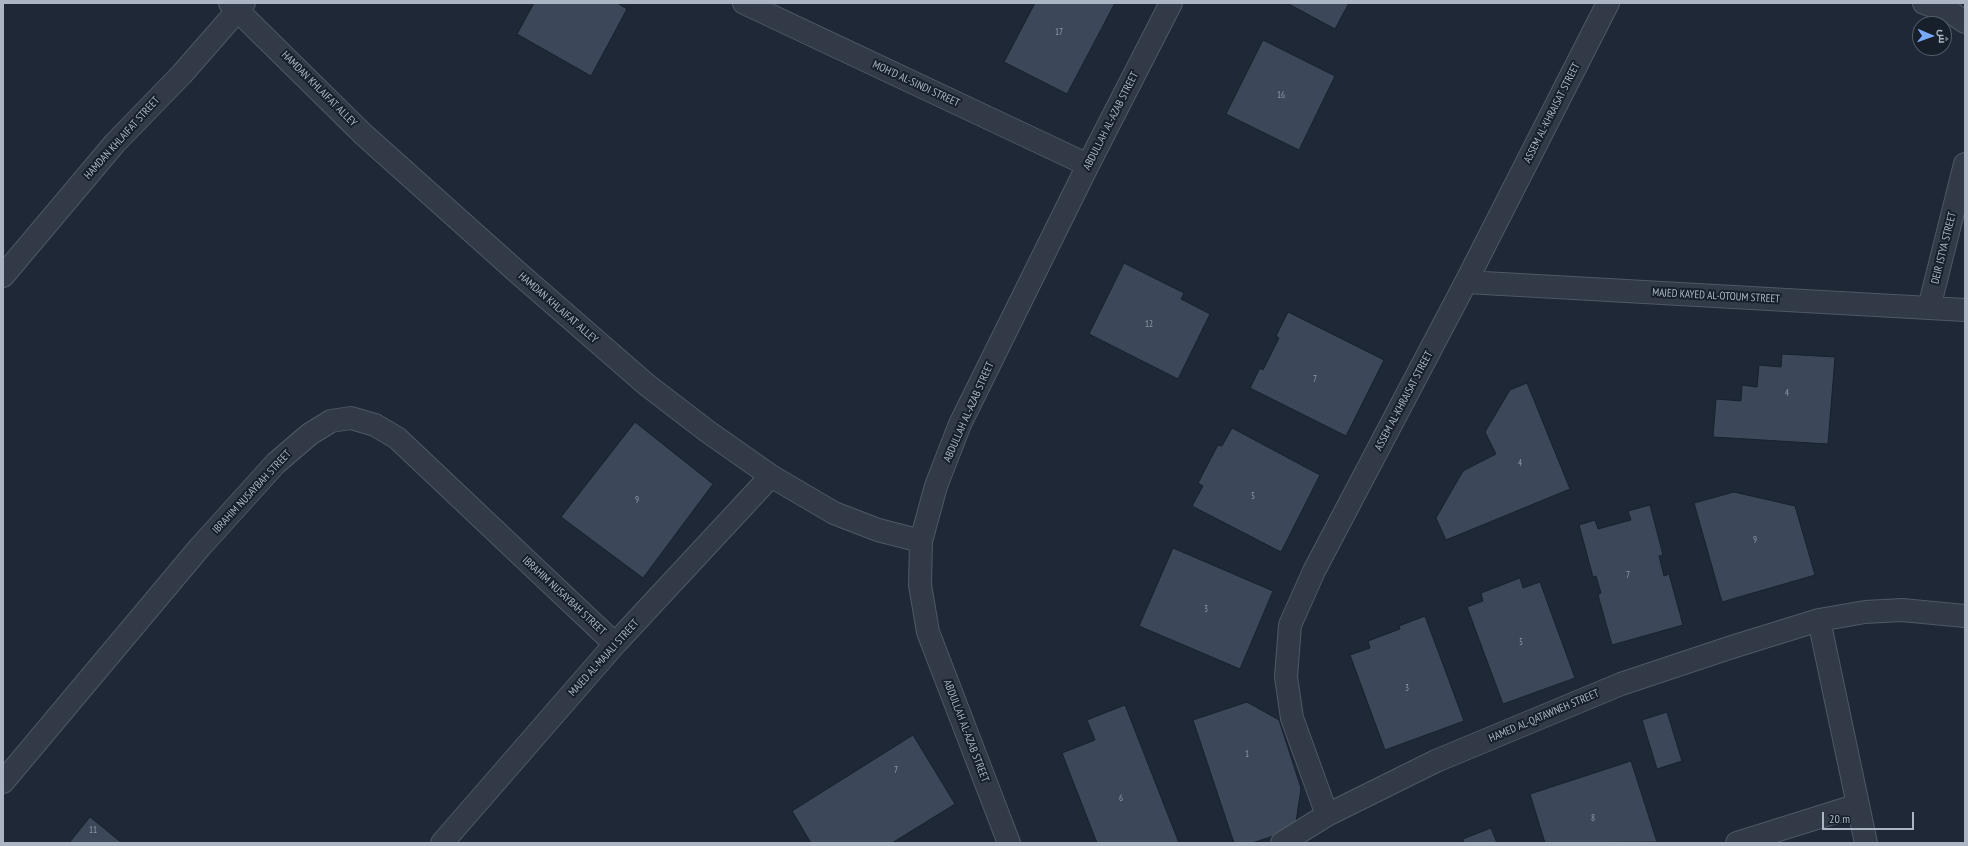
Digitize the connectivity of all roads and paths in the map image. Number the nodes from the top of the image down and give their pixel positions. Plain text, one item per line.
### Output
1 (744, 3) edge
2 (1171, 3) edge
3 (1608, 3) edge
4 (1924, 3) edge
5 (238, 6) edge
6 (1965, 22) edge
7 (1965, 164) edge
8 (1088, 165) junction
9 (3, 276) edge
10 (1466, 282) junction
11 (1929, 308) junction
12 (1965, 310) edge
13 (771, 476) junction
14 (921, 541) junction
15 (1965, 616) edge
16 (1819, 620) junction
17 (615, 644) junction
18 (3, 782) edge
19 (1858, 805) junction
20 (1327, 815) junction
21 (442, 843) edge
22 (1008, 843) edge
23 (1282, 843) edge
24 (1737, 843) edge
25 (1866, 843) edge

1 - 8 street, MOH'D AL-SINDI STREET
2 - 8 street, ABDULLAH AL-AZAB STREET
3 - 10 street, ASSEM AL-KHRAISAT STREET
4 - 6 street
5 - 9 street, HAMDAN KHLAIFAT STREET
5 - 13 street, HAMDAN KHLAIFAT ALLEY
7 - 11 street, DEIR ISTYA STREET
8 - 14 street, ABDULLAH AL-AZAB STREET
10 - 11 street, MAJED KAYED AL-OTOUM STREET
10 - 20 street, ASSEM AL-KHRAISAT STREET
11 - 12 street, MAJED KAYED AL-OTOUM STREET
13 - 14 street, HAMDAN KHLAIFAT ALLEY
13 - 17 street, MAJED AL-MAJALI STREET
14 - 22 street, ABDULLAH AL-AZAB STREET
15 - 16 street, HAMED AL-QATAWNEH STREET
16 - 19 street
16 - 20 street, HAMED AL-QATAWNEH STREET
17 - 18 street, IBRAHIM NUSAYBAH STREET
17 - 21 street, MAJED AL-MAJALI STREET
19 - 24 street
19 - 25 street
20 - 23 street, HAMED AL-QATAWNEH STREET

